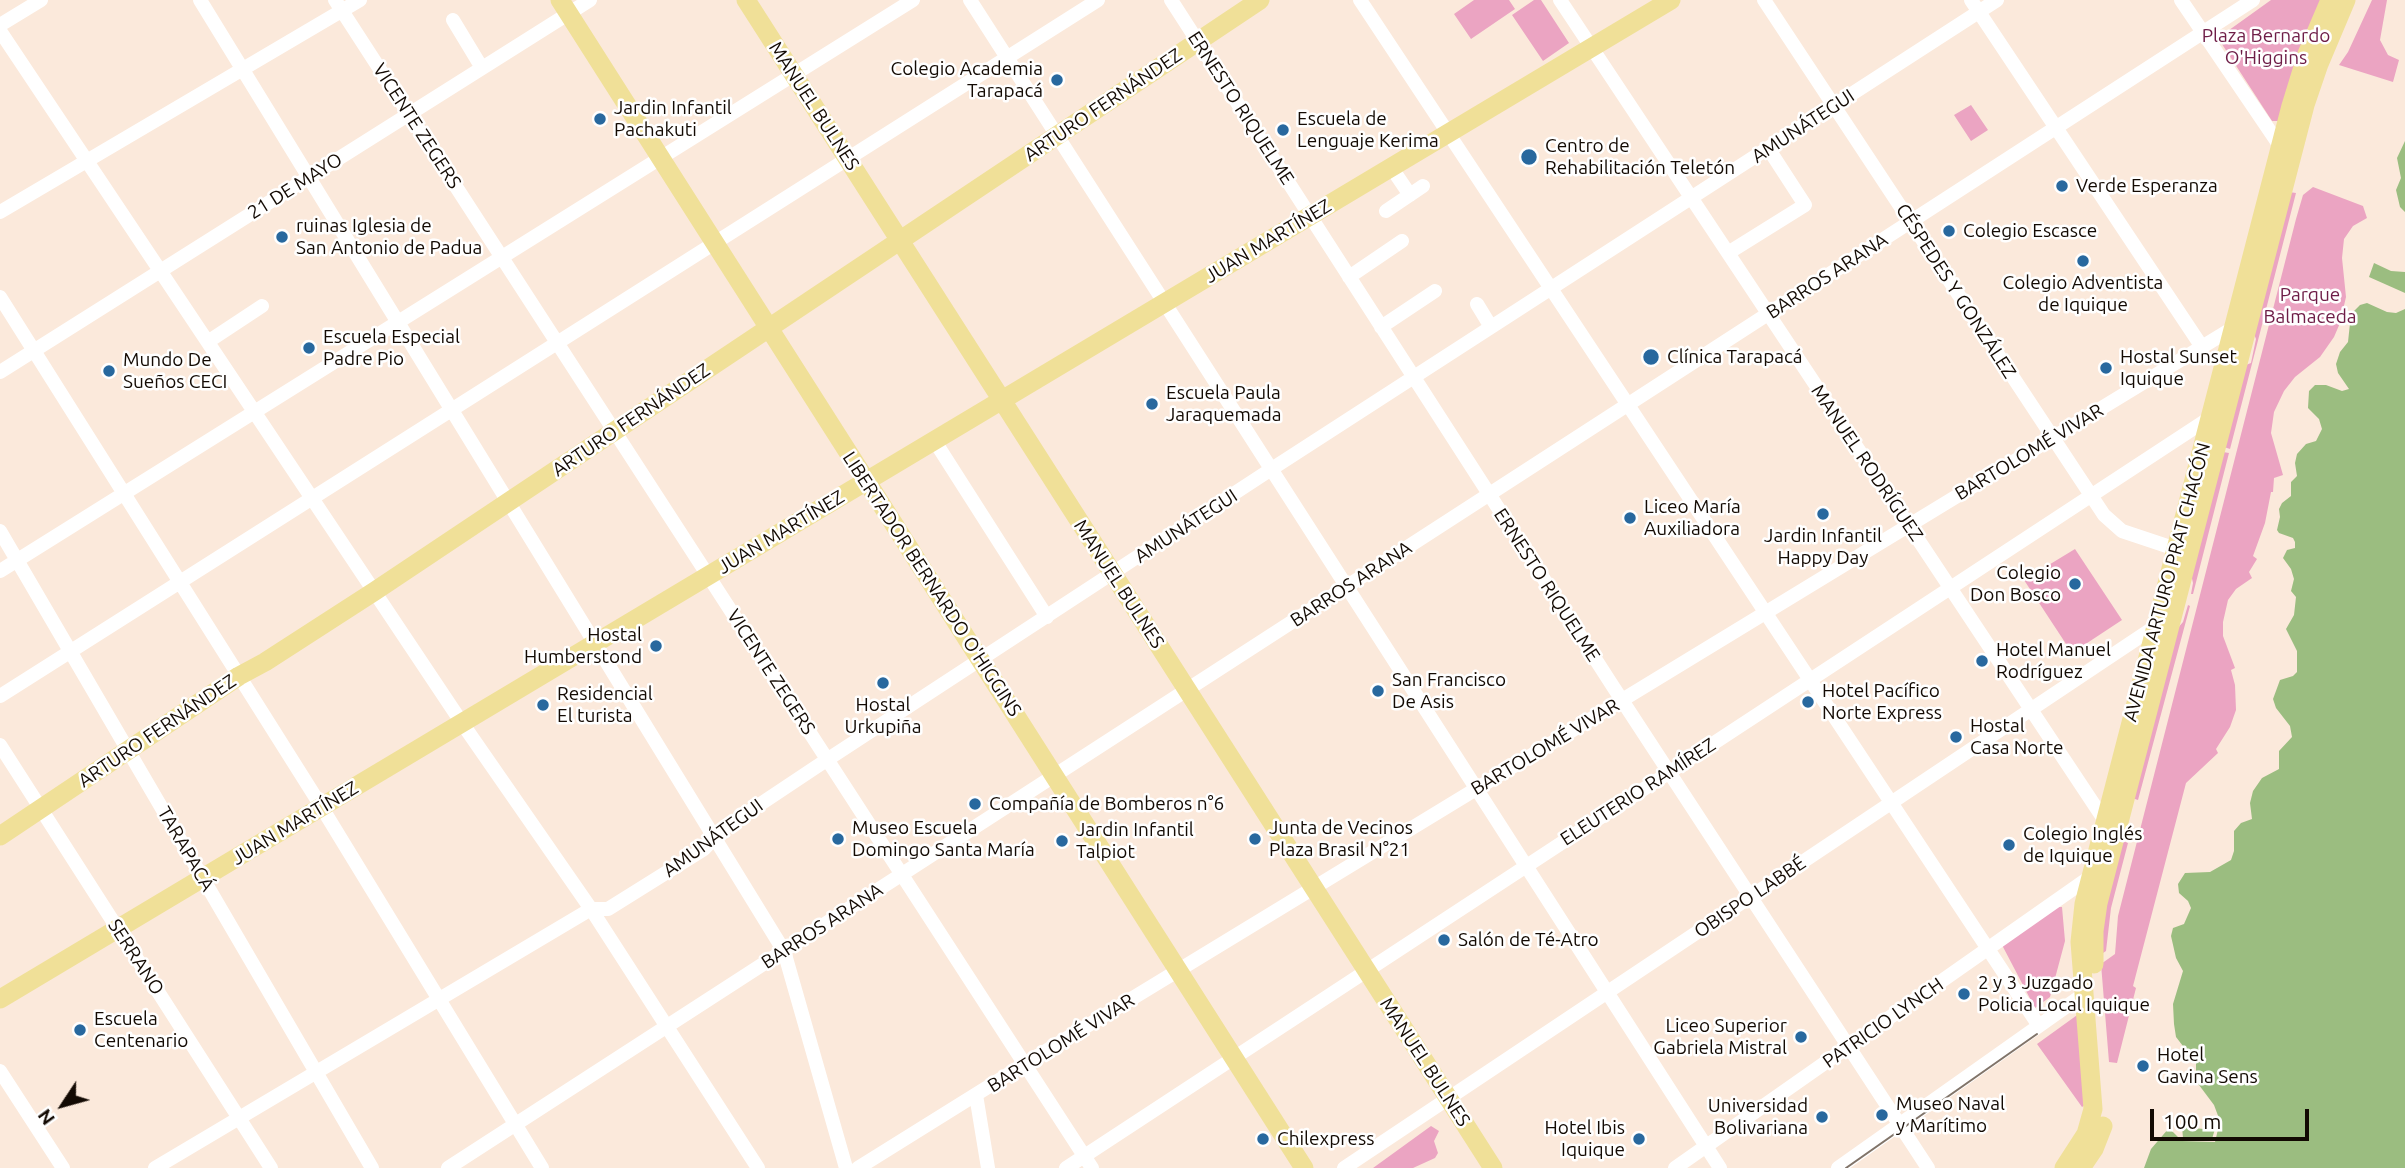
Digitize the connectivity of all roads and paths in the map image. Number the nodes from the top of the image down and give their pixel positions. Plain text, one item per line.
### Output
1 (41, 0) edge
2 (200, 0) edge
3 (360, 0) edge
4 (590, 0) edge
5 (746, 0) edge
6 (913, 0) edge
7 (970, 0) edge
8 (1098, 0) edge
9 (1171, 0) edge
10 (1260, 0) edge
11 (1360, 0) edge
12 (1560, 0) edge
13 (1671, 0) edge
14 (1764, 0) edge
15 (1997, 0) edge
16 (2181, 0) edge
17 (2253, 0) edge
18 (2330, 0) edge
19 (2346, 0) edge
20 (339, 5) edge
21 (1975, 6) edge
22 (564, 7) edge
23 (453, 20) dead end
24 (0, 25) edge
25 (0, 31) edge
26 (2203, 33) junction
27 (1198, 41) junction
28 (1591, 47) junction
29 (1007, 58) junction
30 (482, 68) junction
31 (243, 69) junction
32 (793, 75) junction
33 (1834, 106) junction
34 (409, 114) junction
35 (2056, 128) junction
36 (1448, 133) junction
37 (1057, 136) junction
38 (2287, 147) junction
39 (1768, 148) junction
40 (660, 158) junction
41 (847, 159) junction
42 (87, 160) junction
43 (1391, 167) junction
44 (310, 176) junction
45 (1691, 198) junction
46 (1386, 211) dead end
47 (0, 212) edge
48 (1310, 216) junction
49 (1910, 222) junction
50 (899, 241) junction
51 (1402, 241) dead end
52 (715, 243) junction
53 (1728, 253) junction
54 (502, 257) junction
55 (161, 270) junction
56 (1349, 277) junction
57 (1551, 288) junction
58 (1435, 291) dead end
59 (0, 297) edge
60 (1164, 303) junction
61 (1477, 304) dead end
62 (262, 306) dead end
63 (1768, 314) junction
64 (399, 322) junction
65 (1381, 327) junction
66 (1491, 327) junction
67 (769, 328) junction
68 (2233, 328) junction
69 (208, 341) junction
70 (557, 343) junction
71 (2202, 347) junction
72 (34, 351) junction
73 (0, 372) edge
74 (1413, 377) junction
75 (2232, 389) junction
76 (1002, 400) junction
77 (1628, 405) junction
78 (453, 409) junction
79 (256, 411) junction
80 (2211, 417) junction
81 (614, 431) junction
82 (2052, 438) junction
83 (934, 440) junction
84 (1270, 470) junction
85 (866, 481) junction
86 (124, 494) junction
87 (1489, 495) junction
88 (2091, 496) junction
89 (313, 497) junction
90 (508, 502) junction
91 (1909, 525) junction
92 (0, 531) edge
93 (2176, 549) junction
94 (19, 560) junction
95 (2188, 565) junction
96 (0, 571) edge
97 (1112, 574) junction
98 (708, 576) junction
99 (180, 582) junction
100 (1346, 587) junction
101 (1950, 588) junction
102 (375, 591) junction
103 (1765, 613) junction
104 (1047, 617) junction
105 (2155, 626) junction
106 (594, 644) junction
107 (71, 650) junction
108 (981, 661) junction
109 (239, 676) junction
110 (1809, 680) junction
111 (1187, 690) junction
112 (0, 696) edge
113 (1622, 700) junction
114 (2031, 709) junction
115 (462, 723) junction
116 (0, 745) edge
117 (128, 750) junction
118 (827, 759) junction
119 (1668, 772) junction
120 (1054, 776) junction
121 (1476, 789) junction
122 (1891, 803) junction
123 (321, 807) junction
124 (41, 809) junction
125 (2105, 821) junction
126 (0, 836) edge
127 (714, 836) junction
128 (1525, 866) junction
129 (902, 874) junction
130 (2090, 877) junction
131 (202, 878) junction
132 (1314, 888) junction
133 (1750, 897) junction
134 (591, 909) junction
135 (118, 929) junction
136 (1987, 949) junction
137 (784, 951) junction
138 (1366, 970) junction
139 (1179, 971) junction
140 (1607, 993) junction
141 (2084, 994) junction
142 (0, 999) edge
143 (438, 1000) junction
144 (2039, 1026) junction
145 (667, 1027) junction
146 (1847, 1047) junction
147 (1234, 1057) junction
148 (1025, 1065) junction
149 (0, 1071) edge
150 (316, 1072) junction
151 (976, 1095) junction
152 (1448, 1098) junction
153 (239, 1118) junction
154 (515, 1125) junction
155 (1899, 1125) junction
156 (1706, 1146) junction
157 (1088, 1162) edge
158 (64, 1168) edge
159 (155, 1168) edge
160 (271, 1168) edge
161 (372, 1168) edge
162 (448, 1168) edge
163 (542, 1168) edge
164 (758, 1168) edge
165 (846, 1168) edge
166 (858, 1168) edge
167 (988, 1168) edge
168 (1066, 1168) edge
169 (1304, 1168) edge
170 (1344, 1168) edge
171 (1493, 1168) edge
172 (1675, 1168) edge
173 (1720, 1168) edge
174 (1838, 1168) edge
175 (1928, 1168) edge
176 (2064, 1168) edge
177 (2081, 1168) edge

1 - 24 street
2 - 31 street
3 - 20 street
4 - 22 street, 21 DE MAYO
5 - 32 main road, MANUEL BULNES
6 - 32 street
7 - 29 street
8 - 29 street
9 - 27 street, ERNESTO RIQUELME
10 - 27 main road, ARTURO FERNÁNDEZ
11 - 36 street
12 - 28 street, MANUEL RODRÍGUEZ
13 - 28 main road, JUAN MARTÍNEZ
14 - 33 street, CÉSPEDES Y GONZÁLEZ
15 - 21 street, AMUNÁTEGUI
16 - 26 street
17 - 26 street, BARROS ARANA
18 - 38 main road, AVENIDA ARTURO PRAT CHACÓN
19 - 38 main road, AVENIDA ARTURO PRAT CHACÓN
20 - 31 street
20 - 34 street, VICENTE ZEGERS
21 - 33 street, AMUNÁTEGUI
21 - 35 street
22 - 30 street, 21 DE MAYO
22 - 40 main road, LIBERTADOR BERNARDO O'HIGGINS
23 - 30 street
25 - 42 street
26 - 35 street, BARROS ARANA
26 - 38 street
27 - 37 main road, ARTURO FERNÁNDEZ
27 - 48 street, ERNESTO RIQUELME
28 - 36 main road, JUAN MARTÍNEZ
28 - 45 street, MANUEL RODRÍGUEZ
29 - 37 street
29 - 41 street
30 - 34 street, 21 DE MAYO
31 - 42 street
31 - 44 street
32 - 40 street
32 - 41 main road, MANUEL BULNES
33 - 39 street, AMUNÁTEGUI
33 - 49 street, CÉSPEDES Y GONZÁLEZ
34 - 44 street, 21 DE MAYO
34 - 54 street, VICENTE ZEGERS
35 - 49 street, BARROS ARANA
35 - 71 street
36 - 43 main road, JUAN MARTÍNEZ
36 - 57 street
37 - 50 main road, ARTURO FERNÁNDEZ
37 - 60 street
38 - 68 main road, AVENIDA ARTURO PRAT CHACÓN
38 - 75 main road, AVENIDA ARTURO PRAT CHACÓN
39 - 45 street, AMUNÁTEGUI
39 - 53 street
40 - 52 main road, LIBERTADOR BERNARDO O'HIGGINS
40 - 54 street
41 - 50 main road, MANUEL BULNES
41 - 52 street
42 - 47 street
42 - 55 street
43 - 46 street
43 - 48 main road, JUAN MARTÍNEZ
44 - 55 street, 21 DE MAYO
44 - 64 street
45 - 53 street, MANUEL RODRÍGUEZ
45 - 57 street, AMUNÁTEGUI
48 - 56 street, ERNESTO RIQUELME
48 - 60 main road, JUAN MARTÍNEZ
49 - 63 street, BARROS ARANA
49 - 82 street, CÉSPEDES Y GONZÁLEZ
50 - 67 main road, ARTURO FERNÁNDEZ
50 - 76 main road, MANUEL BULNES
51 - 56 street
52 - 67 main road, LIBERTADOR BERNARDO O'HIGGINS
52 - 70 street
53 - 63 street, MANUEL RODRÍGUEZ
54 - 64 street
54 - 70 street, VICENTE ZEGERS
55 - 69 street
55 - 72 street, 21 DE MAYO
56 - 65 street, ERNESTO RIQUELME
57 - 66 street, AMUNÁTEGUI
57 - 77 street
58 - 65 street
59 - 72 street
60 - 76 main road, JUAN MARTÍNEZ
60 - 84 street
61 - 66 street
62 - 69 street
63 - 77 street, BARROS ARANA
63 - 91 street, MANUEL RODRÍGUEZ
64 - 78 street
64 - 79 street
65 - 74 street, ERNESTO RIQUELME
66 - 74 street, AMUNÁTEGUI
67 - 81 main road, ARTURO FERNÁNDEZ
67 - 85 main road, LIBERTADOR BERNARDO O'HIGGINS
68 - 71 street, BARTOLOMÉ VIVAR
68 - 80 main road, AVENIDA ARTURO PRAT CHACÓN
69 - 79 street
70 - 78 street
70 - 81 street, VICENTE ZEGERS
71 - 82 street, BARTOLOMÉ VIVAR
72 - 73 street, 21 DE MAYO
72 - 86 street
74 - 84 street, AMUNÁTEGUI
74 - 87 street, ERNESTO RIQUELME
75 - 80 main road
75 - 95 main road, AVENIDA ARTURO PRAT CHACÓN
76 - 83 main road, JUAN MARTÍNEZ
76 - 97 main road, MANUEL BULNES
77 - 87 street, BARROS ARANA
77 - 103 street
78 - 89 street
78 - 90 street
79 - 86 street
79 - 89 street
80 - 88 street, ELEUTERIO RAMÍREZ
80 - 93 main road, AVENIDA ARTURO PRAT CHACÓN
81 - 90 main road, ARTURO FERNÁNDEZ
81 - 98 street, VICENTE ZEGERS
82 - 88 street, CÉSPEDES Y GONZÁLEZ
82 - 91 street, BARTOLOMÉ VIVAR
83 - 85 main road, JUAN MARTÍNEZ
83 - 104 street
84 - 97 street, AMUNÁTEGUI
84 - 100 street
85 - 98 main road, JUAN MARTÍNEZ
85 - 108 main road, LIBERTADOR BERNARDO O'HIGGINS
86 - 94 street
86 - 99 street
87 - 100 street, BARROS ARANA
87 - 113 street, ERNESTO RIQUELME
88 - 93 street, CÉSPEDES Y GONZÁLEZ
88 - 101 street, ELEUTERIO RAMÍREZ
89 - 99 street
89 - 102 street
90 - 102 main road, ARTURO FERNÁNDEZ
90 - 106 street
91 - 101 street, MANUEL RODRÍGUEZ
91 - 103 street, BARTOLOMÉ VIVAR
92 - 94 street, TARAPACÁ
93 - 95 main road
93 - 105 main road, AVENIDA ARTURO PRAT CHACÓN
94 - 96 street
94 - 107 street, TARAPACÁ
95 - 177 main road, AVENIDA ARTURO PRAT CHACÓN
97 - 104 street, AMUNÁTEGUI
97 - 111 main road, MANUEL BULNES
98 - 106 main road, JUAN MARTÍNEZ
98 - 118 street, VICENTE ZEGERS
99 - 107 street
99 - 109 street
100 - 111 street, BARROS ARANA
100 - 121 street
101 - 110 street, ELEUTERIO RAMÍREZ
101 - 114 street, MANUEL RODRÍGUEZ
102 - 109 main road, ARTURO FERNÁNDEZ
102 - 115 street
103 - 110 street
103 - 113 street, BARTOLOMÉ VIVAR
104 - 108 street, AMUNÁTEGUI
105 - 114 street, OBISPO LABBÉ
105 - 125 main road, AVENIDA ARTURO PRAT CHACÓN
106 - 115 main road, JUAN MARTÍNEZ
106 - 127 street
107 - 112 street
107 - 117 street, TARAPACÁ
108 - 118 street, AMUNÁTEGUI
108 - 120 main road, LIBERTADOR BERNARDO O'HIGGINS
109 - 117 main road, ARTURO FERNÁNDEZ
109 - 123 street
110 - 119 street, ELEUTERIO RAMÍREZ
110 - 122 street
111 - 120 street, BARROS ARANA
111 - 132 main road, MANUEL BULNES
113 - 119 street, ERNESTO RIQUELME
113 - 121 street, BARTOLOMÉ VIVAR
114 - 122 street, OBISPO LABBÉ
114 - 125 street, MANUEL RODRÍGUEZ
115 - 123 main road, JUAN MARTÍNEZ
115 - 134 street
116 - 124 street, SERRANO
117 - 124 main road, ARTURO FERNÁNDEZ
117 - 131 street, TARAPACÁ
118 - 127 street, AMUNÁTEGUI
118 - 129 street, VICENTE ZEGERS
119 - 128 street, ELEUTERIO RAMÍREZ
119 - 133 street, ERNESTO RIQUELME
120 - 129 street, BARROS ARANA
120 - 139 main road, LIBERTADOR BERNARDO O'HIGGINS
121 - 128 street
121 - 132 street, BARTOLOMÉ VIVAR
122 - 133 street, OBISPO LABBÉ
122 - 136 street
123 - 131 main road, JUAN MARTÍNEZ
123 - 143 street
124 - 126 main road, ARTURO FERNÁNDEZ
124 - 135 street, SERRANO
125 - 130 main road, AVENIDA ARTURO PRAT CHACÓN
127 - 134 street, AMUNÁTEGUI
127 - 137 street
128 - 138 street, ELEUTERIO RAMÍREZ
128 - 140 street
129 - 137 street, BARROS ARANA
129 - 148 street, VICENTE ZEGERS
130 - 136 street, PATRICIO LYNCH
130 - 141 main road, AVENIDA ARTURO PRAT CHACÓN
131 - 135 main road, JUAN MARTÍNEZ
131 - 150 street, TARAPACÁ
132 - 138 main road, MANUEL BULNES
132 - 139 street, BARTOLOMÉ VIVAR
133 - 140 street, OBISPO LABBÉ
133 - 146 street, ERNESTO RIQUELME
134 - 143 street, AMUNÁTEGUI
134 - 145 street
135 - 142 main road, JUAN MARTÍNEZ
135 - 153 street, SERRANO
136 - 144 street
136 - 146 street, PATRICIO LYNCH
137 - 145 street, BARROS ARANA
137 - 165 street
138 - 147 street, ELEUTERIO RAMÍREZ
138 - 152 main road, MANUEL BULNES
139 - 147 main road, LIBERTADOR BERNARDO O'HIGGINS
139 - 148 street, BARTOLOMÉ VIVAR
140 - 152 street, OBISPO LABBÉ
140 - 156 street
141 - 144 street
141 - 176 main road, AVENIDA ARTURO PRAT CHACÓN
143 - 150 street, AMUNÁTEGUI
143 - 154 street
144 - 155 street
145 - 154 street, BARROS ARANA
145 - 164 street
146 - 155 street, ERNESTO RIQUELME
146 - 156 street, PATRICIO LYNCH
147 - 157 street, ELEUTERIO RAMÍREZ
147 - 169 main road, LIBERTADOR BERNARDO O'HIGGINS
148 - 151 street, BARTOLOMÉ VIVAR
148 - 157 street, VICENTE ZEGERS
149 - 158 street
150 - 153 street, AMUNÁTEGUI
150 - 161 street, TARAPACÁ
151 - 166 street, BARTOLOMÉ VIVAR
151 - 167 street
152 - 170 street, OBISPO LABBÉ
152 - 171 main road, MANUEL BULNES
153 - 159 street, AMUNÁTEGUI
153 - 160 street, SERRANO
154 - 162 street, BARROS ARANA
154 - 163 street
155 - 174 street
155 - 175 street, ERNESTO RIQUELME
156 - 172 street, PATRICIO LYNCH
156 - 173 street
157 - 168 street, ELEUTERIO RAMÍREZ

